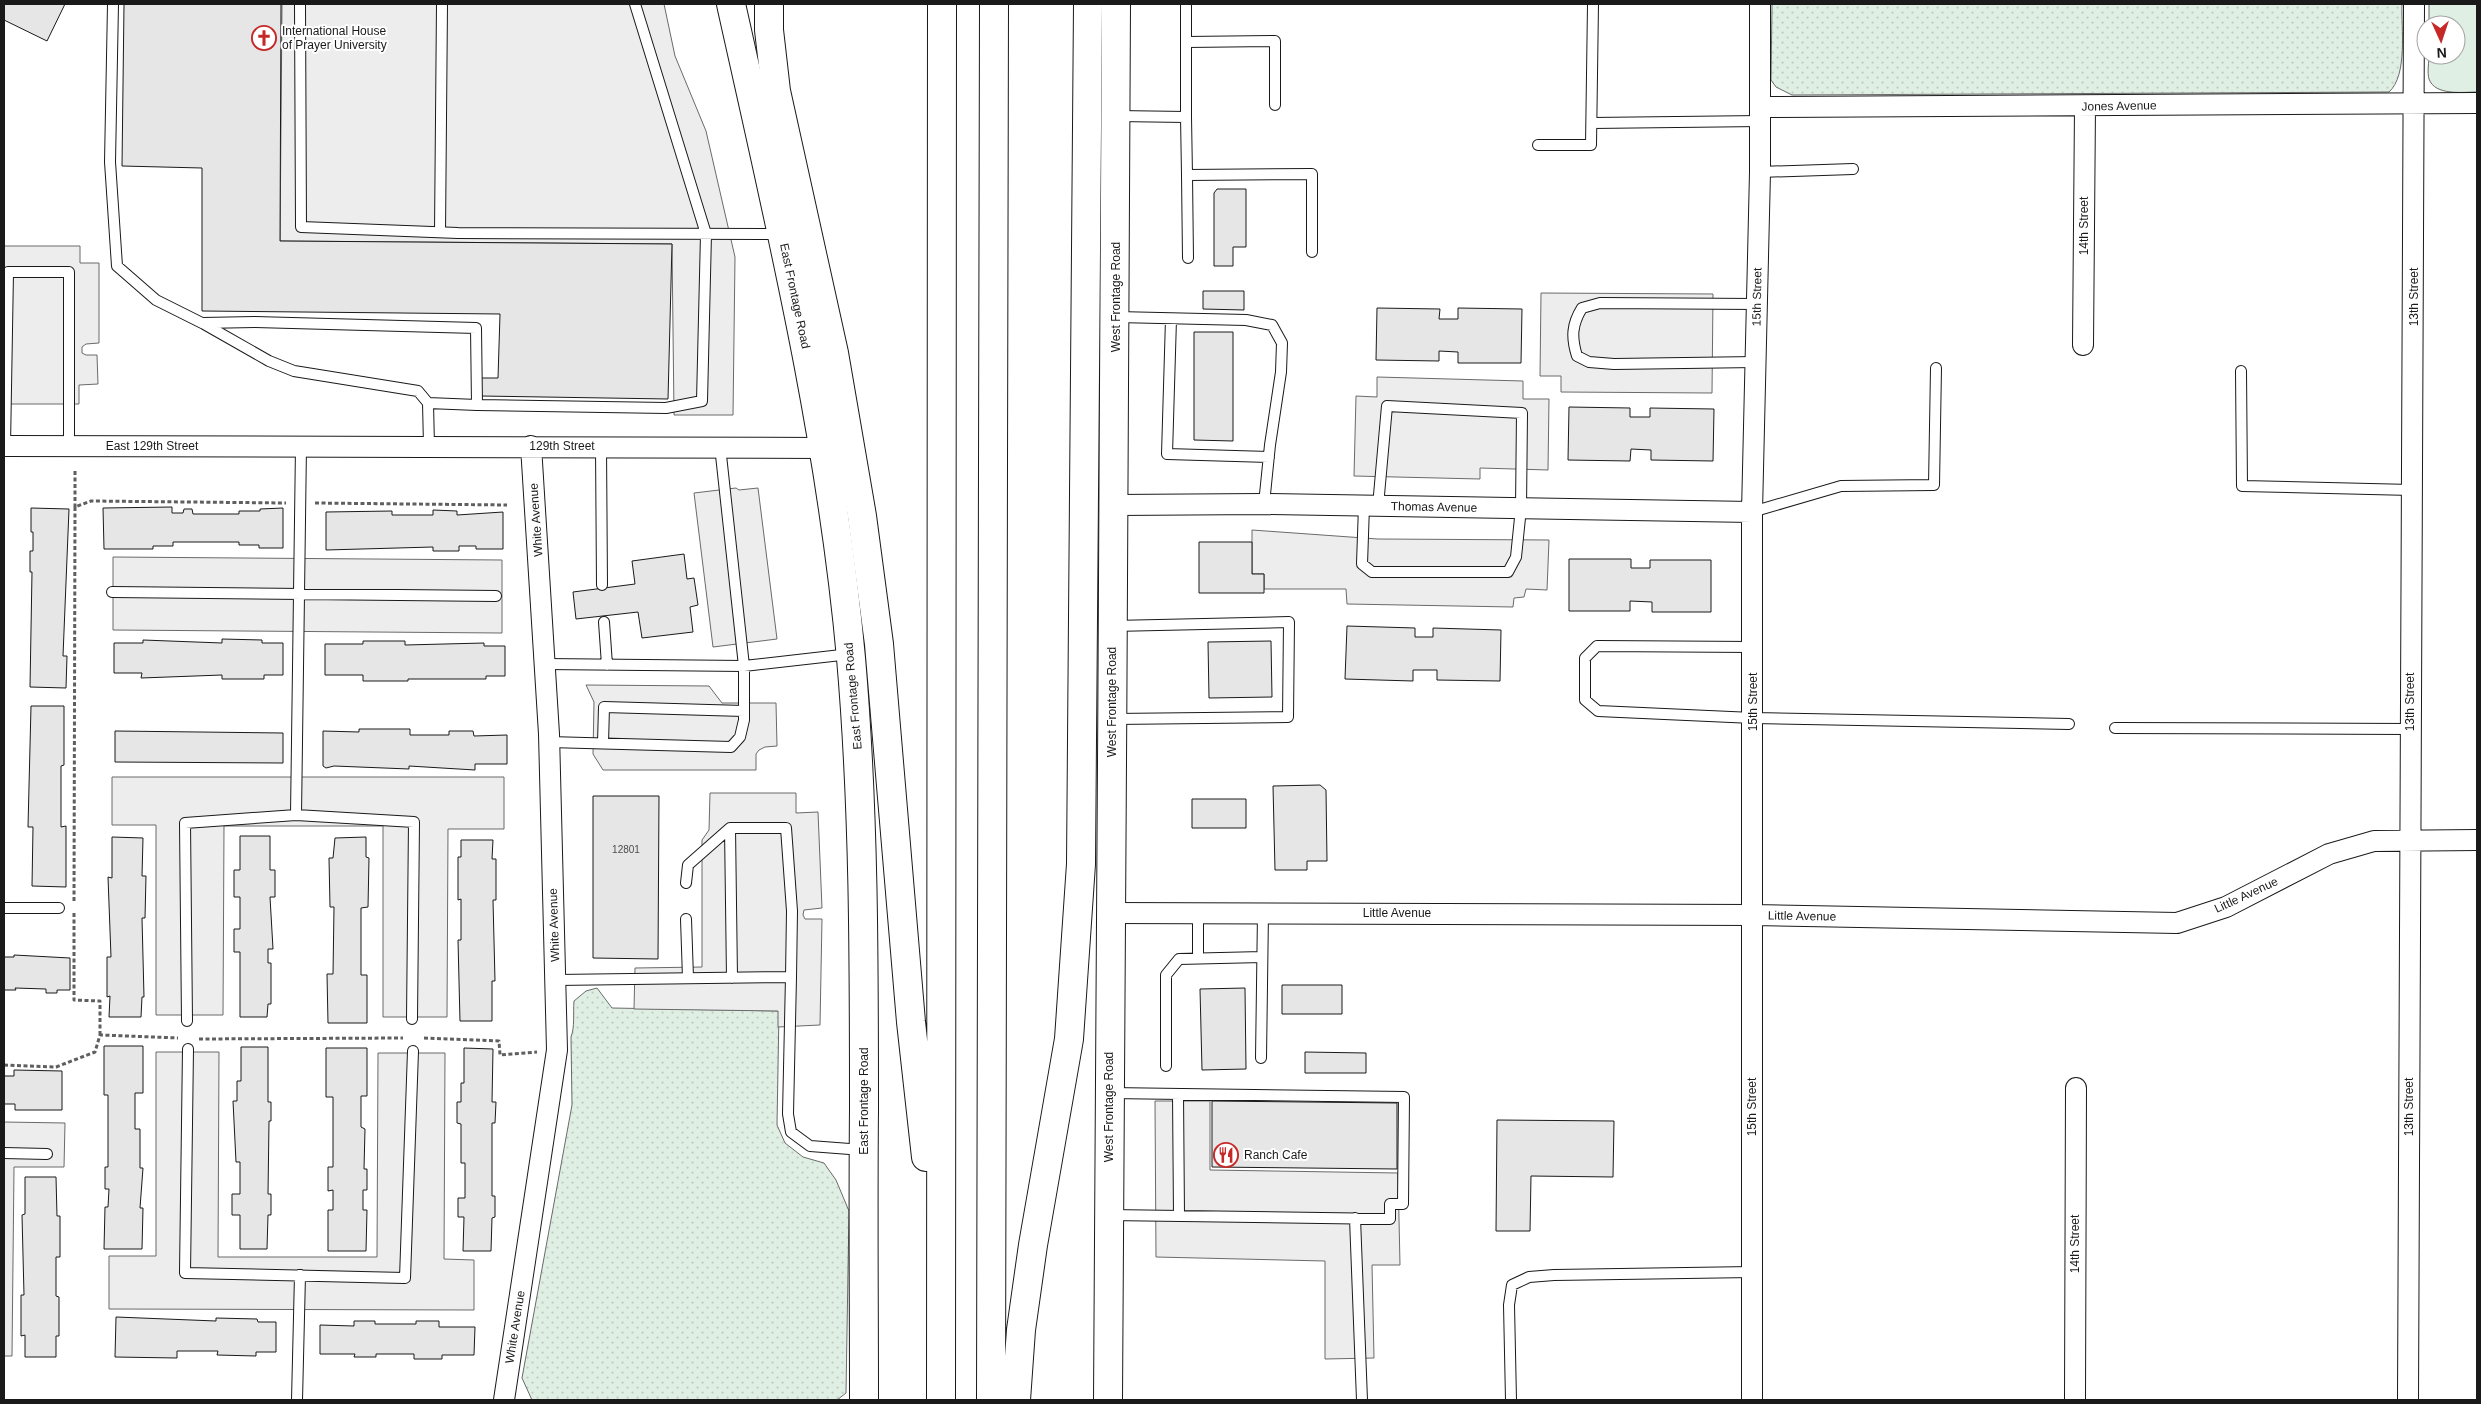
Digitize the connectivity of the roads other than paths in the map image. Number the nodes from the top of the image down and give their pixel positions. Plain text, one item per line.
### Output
1 (113, 4) edge
2 (300, 4) edge
3 (442, 4) edge
4 (635, 4) edge
5 (731, 4) edge
6 (769, 4) edge
7 (942, 4) edge
8 (994, 4) edge
9 (1088, 4) edge
10 (1116, 4) edge
11 (1186, 4) edge
12 (1593, 4) edge
13 (1760, 4) edge
14 (2414, 4) edge
15 (1186, 42) junction
16 (2415, 103) junction
17 (2477, 103) edge
18 (1275, 105) dead end
19 (2085, 107) junction
20 (1761, 114) junction
21 (1116, 116) junction
22 (1186, 116) junction
23 (1592, 124) junction
24 (1538, 145) dead end
25 (1853, 169) dead end
26 (1760, 172) junction
27 (1187, 175) junction
28 (440, 232) junction
29 (706, 234) junction
30 (782, 234) junction
31 (1312, 252) dead end
32 (1188, 258) dead end
33 (1757, 304) junction
34 (1116, 317) junction
35 (1171, 319) junction
36 (202, 323) junction
37 (2083, 345) dead end
38 (1756, 362) junction
39 (1936, 368) dead end
40 (2241, 371) dead end
41 (428, 403) junction
42 (476, 405) junction
43 (4, 446) edge
44 (68, 446) junction
45 (301, 446) junction
46 (430, 446) junction
47 (531, 446) junction
48 (602, 446) junction
49 (720, 446) junction
50 (824, 448) junction
51 (1268, 457) junction
52 (2412, 490) junction
53 (1264, 504) junction
54 (1115, 505) junction
55 (1371, 506) junction
56 (1521, 508) junction
57 (1752, 512) junction
58 (602, 585) dead end
59 (112, 592) dead end
60 (299, 594) junction
61 (496, 596) dead end
62 (604, 622) dead end
63 (1112, 626) junction
64 (1752, 647) junction
65 (850, 654) junction
66 (545, 664) junction
67 (607, 665) junction
68 (744, 666) junction
69 (744, 711) junction
70 (1753, 718) junction
71 (1113, 719) junction
72 (2070, 724) dead end
73 (2115, 728) dead end
74 (2410, 728) junction
75 (549, 742) junction
76 (603, 743) junction
77 (296, 815) junction
78 (730, 828) junction
79 (2410, 839) junction
80 (2477, 840) edge
81 (686, 883) dead end
82 (4, 908) edge
83 (59, 908) dead end
84 (1198, 912) junction
85 (1263, 912) junction
86 (1109, 913) junction
87 (1753, 915) junction
88 (686, 919) dead end
89 (1262, 957) junction
90 (1198, 958) junction
91 (791, 977) junction
92 (688, 978) junction
93 (732, 978) junction
94 (556, 980) junction
95 (412, 1019) dead end
96 (187, 1021) dead end
97 (188, 1044) road end
98 (412, 1052) dead end
99 (1261, 1058) dead end
100 (1166, 1066) dead end
101 (2076, 1088) dead end
102 (1109, 1093) junction
103 (1178, 1094) junction
104 (864, 1150) junction
105 (4, 1153) edge
106 (46, 1154) dead end
107 (1108, 1215) junction
108 (1179, 1216) junction
109 (1355, 1218) junction
110 (941, 1234) junction
111 (1752, 1272) junction
112 (300, 1275) junction
113 (297, 1400) edge
114 (504, 1400) edge
115 (864, 1400) edge
116 (941, 1400) edge
117 (991, 1400) edge
118 (1016, 1400) edge
119 (1108, 1400) edge
120 (1362, 1400) edge
121 (1511, 1400) edge
122 (1752, 1400) edge
123 (2075, 1400) edge
124 (2408, 1400) edge

1 - 36 lane
2 - 28 lane
3 - 28 lane
4 - 29 lane
5 - 30 main road, East Frontage Road
6 - 110 main road
7 - 110 main road
8 - 117 main road
9 - 118 main road
10 - 21 main road, West Frontage Road
11 - 15 lane
12 - 23 lane
13 - 20 street, 15th Street
14 - 16 street, 13th Street
15 - 18 lane
15 - 22 lane
16 - 17 street, Jones Avenue
16 - 19 street, Jones Avenue
16 - 52 street, 13th Street
19 - 20 street, Jones Avenue
19 - 37 street, 14th Street
20 - 23 lane
20 - 26 street, 15th Street
21 - 22 lane
21 - 34 main road, West Frontage Road
22 - 27 lane
23 - 24 lane
25 - 26 lane
26 - 33 street, 15th Street
27 - 31 lane
27 - 32 lane
28 - 29 lane
29 - 30 lane
29 - 42 lane
30 - 50 main road, East Frontage Road
33 - 38 street, 15th Street
33 - 38 lane
34 - 35 lane
34 - 54 main road, West Frontage Road
35 - 51 lane
35 - 51 lane
36 - 41 lane
36 - 42 lane
38 - 57 street, 15th Street
39 - 57 lane
40 - 52 lane
41 - 42 lane
41 - 46 lane
43 - 44 street, East 129th Street
43 - 44 lane
44 - 45 street, East 129th Street
45 - 46 street, 129th Street
45 - 60 lane
46 - 47 street, 129th Street
47 - 48 street, 129th Street
47 - 66 street, White Avenue
48 - 49 street, 129th Street
48 - 58 lane
49 - 50 street, 129th Street
49 - 68 lane
50 - 65 main road, East Frontage Road
51 - 53 lane
52 - 74 street, 13th Street
53 - 54 street, Thomas Avenue
53 - 55 street, Thomas Avenue
54 - 63 main road, West Frontage Road
55 - 56 street, Thomas Avenue
55 - 56 lane
55 - 56 lane
56 - 57 street, Thomas Avenue
57 - 64 street, 15th Street
59 - 60 lane
60 - 61 lane
60 - 77 lane
62 - 67 lane
63 - 71 main road, West Frontage Road
63 - 71 lane
64 - 70 street, 15th Street
64 - 70 lane
65 - 68 lane
65 - 104 main road, East Frontage Road
66 - 67 lane
66 - 75 street, White Avenue
67 - 68 lane
68 - 69 lane
69 - 76 lane
69 - 76 lane
70 - 72 lane
70 - 87 street, 15th Street
71 - 86 main road, West Frontage Road
73 - 74 lane
74 - 79 street, 13th Street
75 - 76 lane
75 - 94 street, White Avenue
77 - 95 lane
77 - 96 lane
78 - 81 lane
78 - 91 lane
78 - 93 lane
79 - 80 street, Little Avenue
79 - 87 street, Little Avenue
79 - 124 street, 13th Street
82 - 83 lane
84 - 85 street, Little Avenue
84 - 86 street, Little Avenue
84 - 90 lane
85 - 87 street, Little Avenue
85 - 89 lane
86 - 102 main road, West Frontage Road
87 - 111 street, 15th Street
88 - 92 lane
89 - 90 lane
89 - 99 lane
90 - 100 lane
91 - 93 lane
91 - 104 lane
92 - 93 lane
92 - 94 lane
94 - 114 street, White Avenue
97 - 112 lane
98 - 112 lane
101 - 123 street, 14th Street
102 - 103 lane
102 - 107 main road, West Frontage Road
103 - 108 lane
103 - 109 lane
104 - 115 main road, East Frontage Road
105 - 106 lane
107 - 108 lane
107 - 119 main road, West Frontage Road
108 - 109 lane
109 - 120 lane
110 - 116 main road
111 - 121 lane
111 - 122 street, 15th Street
112 - 113 lane

